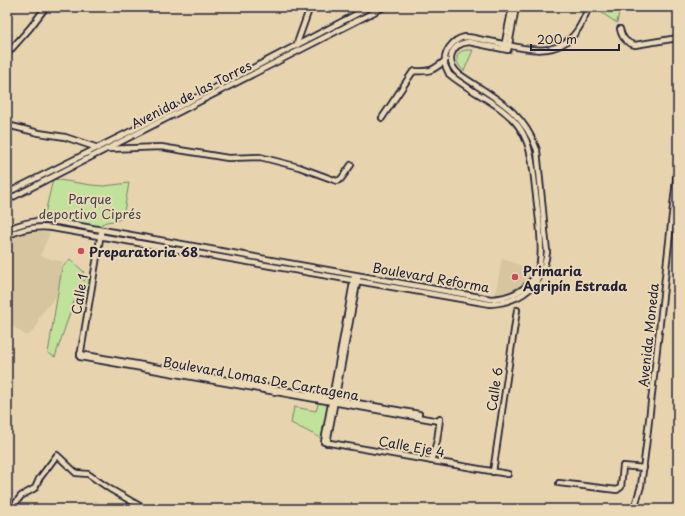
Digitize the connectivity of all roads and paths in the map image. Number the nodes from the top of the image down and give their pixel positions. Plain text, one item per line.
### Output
1 (46, 7) edge
2 (310, 7) edge
3 (362, 7) edge
4 (370, 7) edge
5 (384, 7) edge
6 (512, 7) edge
7 (516, 7) edge
8 (589, 7) edge
9 (360, 12) junction
10 (360, 20) junction
11 (620, 29) dead end
12 (678, 38) edge
13 (296, 46) junction
14 (506, 47) junction
15 (7, 54) edge
16 (451, 56) junction
17 (445, 60) junction
18 (382, 118) dead end
19 (7, 125) edge
20 (97, 148) junction
21 (105, 149) junction
22 (678, 162) edge
23 (351, 165) dead end
24 (536, 176) junction
25 (7, 193) edge
26 (7, 200) edge
27 (7, 230) edge
28 (101, 230) junction
29 (100, 235) junction
30 (7, 236) edge
31 (356, 275) junction
32 (355, 281) junction
33 (517, 310) dead end
34 (79, 355) joint
35 (333, 401) junction
36 (431, 461) junction
37 (644, 468) junction
38 (493, 472) junction
39 (508, 474) dead end
40 (559, 483) dead end
41 (10, 509) edge
42 (145, 509) edge
43 (634, 509) edge

1 - 15 main road
2 - 13 main road
3 - 9 main road
4 - 9 main road, Avenida de las Torres
5 - 10 main road, Avenida de las Torres
6 - 14 main road
7 - 14 main road
8 - 14 main road
9 - 10 main road
9 - 13 main road, Avenida de las Torres
10 - 21 main road, Avenida de las Torres
11 - 12 main road
13 - 20 main road, Avenida de las Torres
14 - 16 main road
14 - 17 main road
16 - 17 main road
16 - 24 main road, Boulevard Reforma
17 - 18 main road
17 - 24 main road, Boulevard Reforma
19 - 20 main road
20 - 21 main road
20 - 25 main road, Avenida de las Torres
21 - 23 main road
21 - 26 main road, Avenida de las Torres
22 - 37 main road, Avenida Moneda
24 - 31 main road, Boulevard Reforma
24 - 32 main road, Boulevard Reforma
27 - 28 main road, Boulevard Reforma
28 - 29 main road, Calle 1
28 - 31 main road, Boulevard Reforma
29 - 30 main road, Boulevard Reforma
29 - 32 main road, Boulevard Reforma
29 - 34 main road, Calle 1
31 - 32 main road
32 - 35 main road
33 - 38 main road, Calle 6
34 - 35 main road, Boulevard Lomas De Cartagena
35 - 36 main road, Calle Eje 4
35 - 36 main road, Boulevard Lomas De Cartagena
36 - 38 main road, Calle Eje 4
37 - 40 main road
37 - 43 main road, Avenida Moneda
38 - 39 main road, Calle Eje 4
41 - 42 main road

